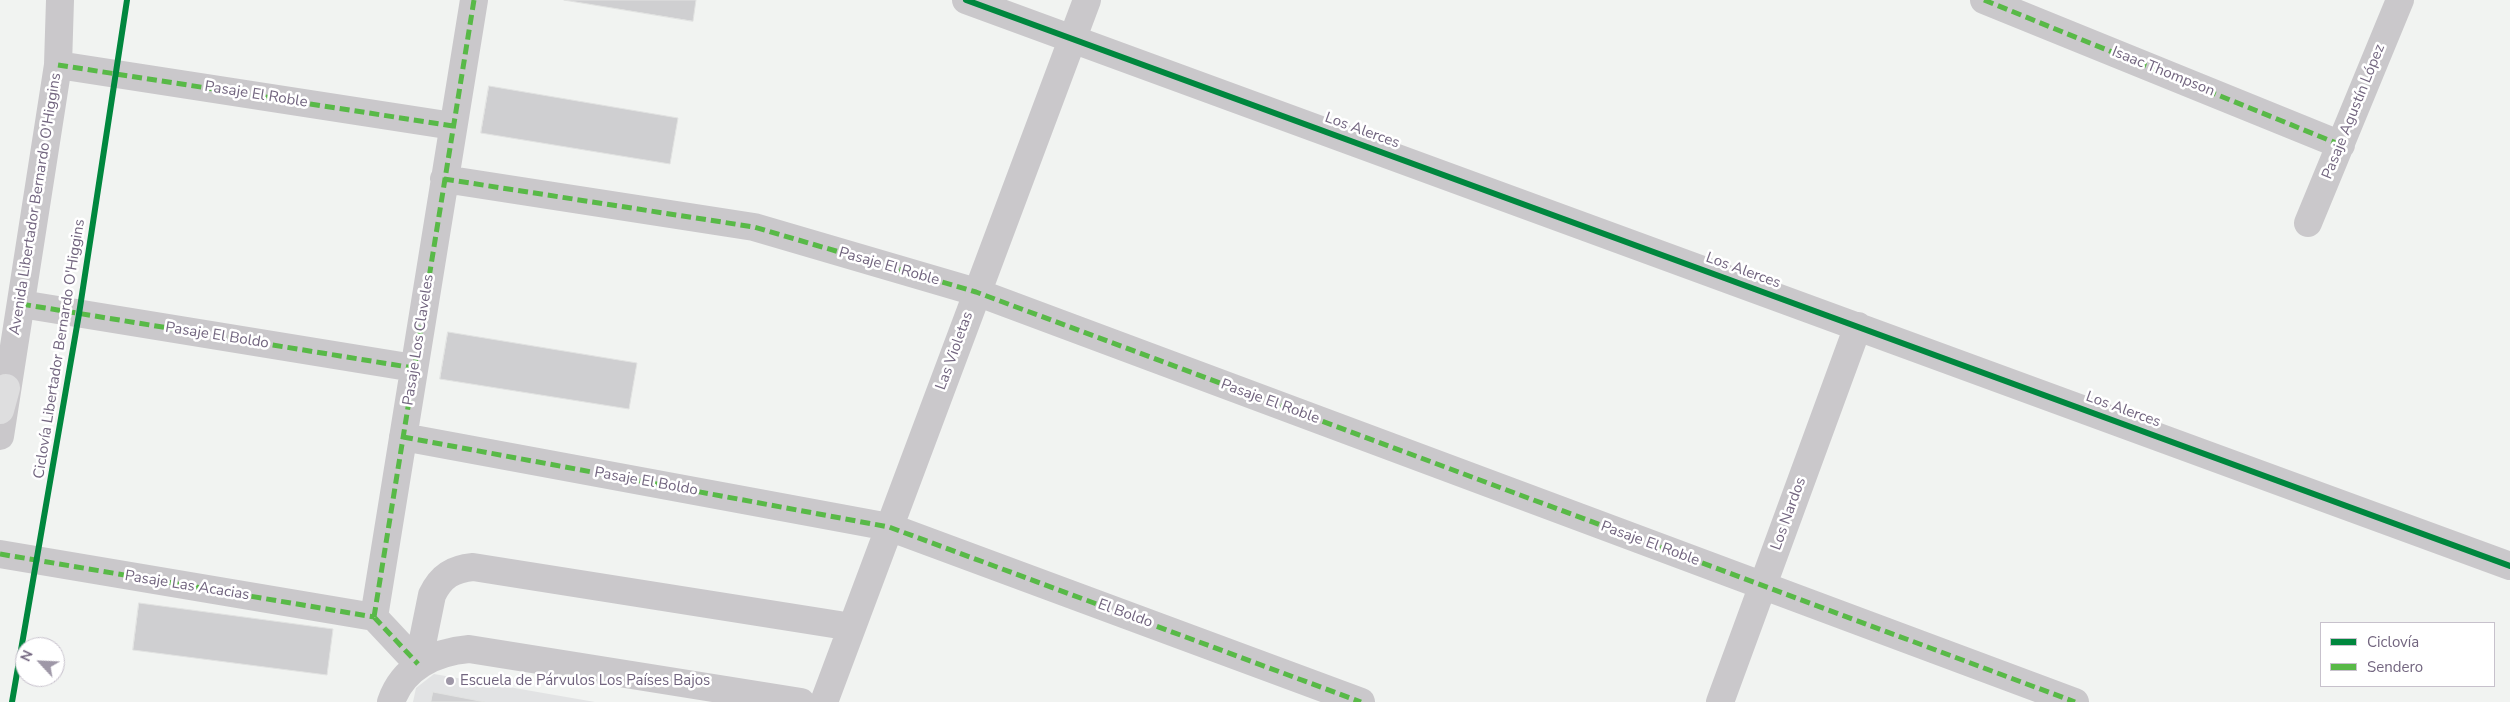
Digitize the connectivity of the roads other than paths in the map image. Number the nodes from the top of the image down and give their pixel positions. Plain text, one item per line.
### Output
1 (60, 0) edge
2 (79, 0) edge
3 (474, 0) edge
4 (966, 0) edge
5 (1087, 0) edge
6 (1984, 0) edge
7 (2400, 0) edge
8 (1072, 38) junction
9 (58, 64) junction
10 (453, 126) junction
11 (2341, 144) junction
12 (444, 179) junction
13 (2308, 223) dead end
14 (976, 292) junction
15 (20, 304) junction
16 (1858, 326) junction
17 (414, 368) junction
18 (3, 399) edge
19 (0, 436) edge
20 (403, 438) junction
21 (889, 527) junction
22 (0, 554) edge
23 (2510, 566) edge
24 (1763, 586) junction
25 (374, 617) junction
26 (852, 627) junction
27 (418, 664) junction
28 (391, 702) edge
29 (801, 702) edge
30 (824, 702) edge
31 (1361, 702) edge
32 (1720, 702) edge
33 (2075, 702) edge

1 - 9 street, Avenida Libertador Bernardo O'Higgins
2 - 9 street
3 - 10 street, Pasaje Los Claveles
4 - 8 street, Los Alerces
5 - 8 street, Las Violetas
6 - 11 street, Isaac Thompson
7 - 11 street, Pasaje Agustín López
8 - 14 street, Las Violetas
8 - 16 street, Los Alerces
9 - 10 street, Pasaje El Roble
9 - 15 street, Avenida Libertador Bernardo O'Higgins
10 - 12 street, Pasaje Los Claveles
11 - 13 street, Pasaje Agustín López
12 - 14 street, Pasaje El Roble
12 - 17 street, Pasaje Los Claveles
14 - 21 street, Las Violetas
14 - 24 street, Pasaje El Roble
15 - 17 street, Pasaje El Boldo
15 - 18 street, Avenida Libertador Bernardo O'Higgins
16 - 23 street, Los Alerces
16 - 24 street, Los Nardos
17 - 20 street, Pasaje Los Claveles
18 - 19 street, Avenida Libertador Bernardo O'Higgins
20 - 21 street, Pasaje El Boldo
20 - 25 street, Pasaje Los Claveles
21 - 26 street, Las Violetas
21 - 31 street, El Boldo
22 - 25 street, Pasaje Las Acacias
24 - 32 street, Los Nardos
24 - 33 street, Pasaje El Roble
25 - 27 street
26 - 27 street
26 - 30 street, Las Violetas
27 - 28 street
27 - 29 street

